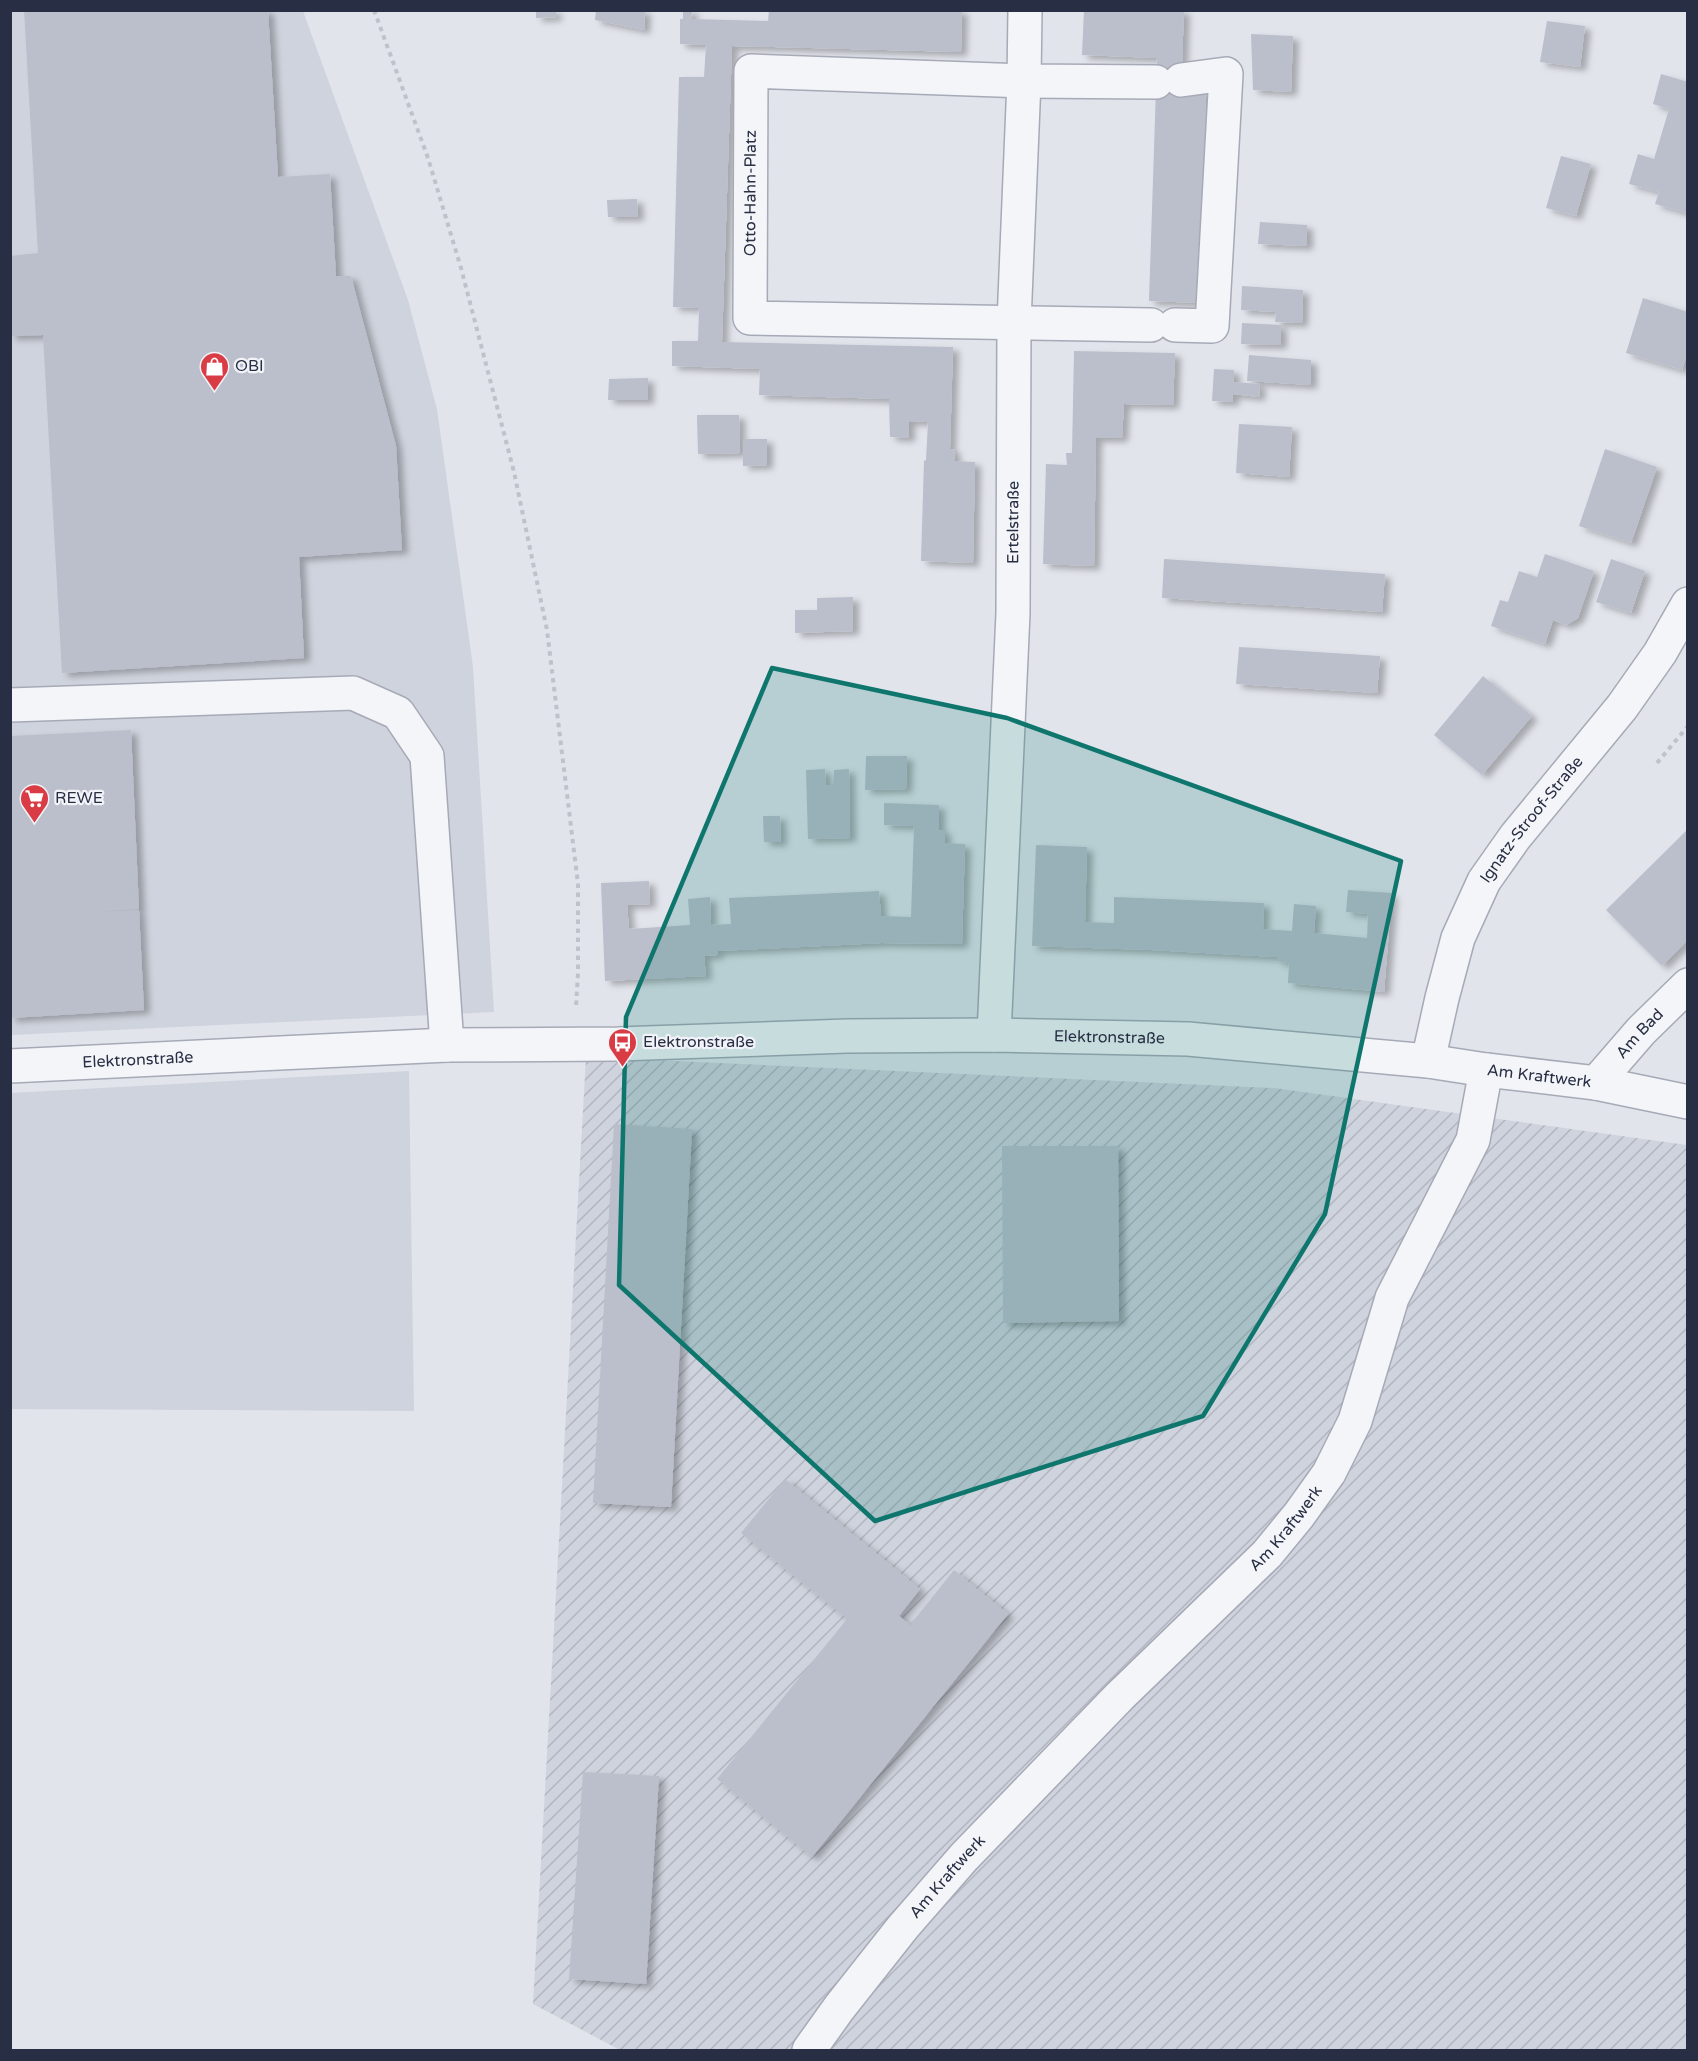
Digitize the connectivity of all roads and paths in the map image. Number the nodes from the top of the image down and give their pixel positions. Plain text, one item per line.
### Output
1 (374, 10) edge
2 (1025, 10) edge
3 (1024, 81) junction
4 (1014, 322) junction
5 (1688, 604) edge
6 (10, 705) edge
7 (1688, 726) edge
8 (1657, 763) dead end
9 (1688, 985) edge
10 (994, 1035) junction
11 (573, 1044) junction
12 (447, 1045) junction
13 (1428, 1061) junction
14 (10, 1066) edge
15 (1486, 1070) junction
16 (1596, 1083) junction
17 (1688, 1102) edge
18 (809, 2050) edge

1 - 11 path
2 - 3 street, Ertelstraße
3 - 4 street, Ertelstraße
3 - 4 street, Otto-Hahn-Platz
3 - 4 street, Otto-Hahn-Platz
4 - 10 street, Ertelstraße
5 - 13 street, Ignatz-Stroof-Straße
6 - 12 street
7 - 8 path
9 - 16 street, Am Bad
10 - 11 street, Elektronstraße
10 - 13 street, Elektronstraße
11 - 12 street, Elektronstraße
12 - 14 street, Elektronstraße
13 - 15 street, Elektronstraße
15 - 16 street, Am Kraftwerk
15 - 18 street, Am Kraftwerk
16 - 17 street, Am Kraftwerk

